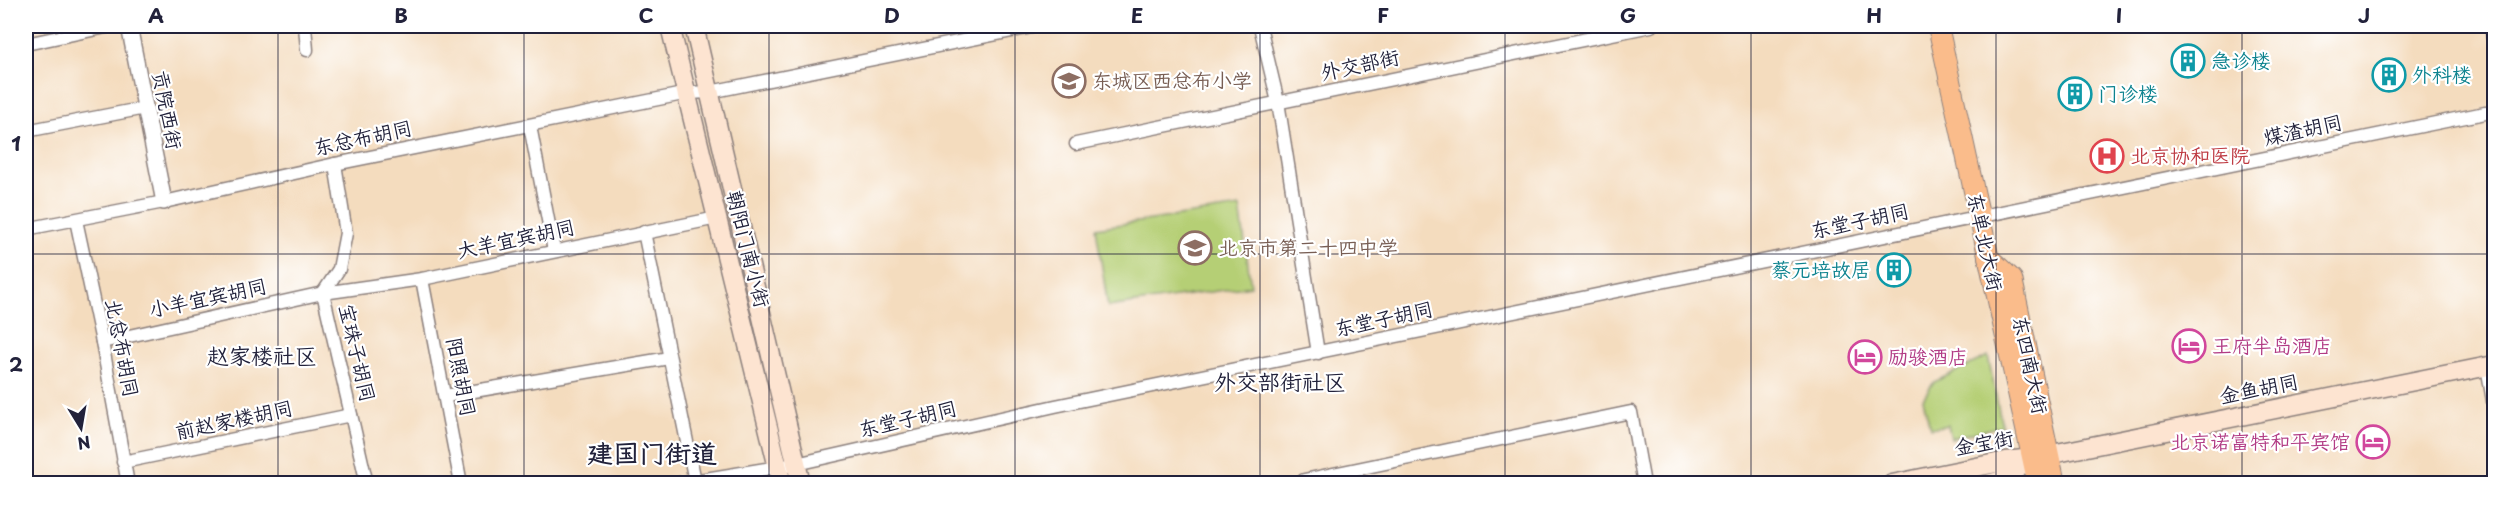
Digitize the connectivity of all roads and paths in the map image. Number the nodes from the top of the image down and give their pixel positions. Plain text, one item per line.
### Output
1 (111, 26) edge
2 (129, 26) edge
3 (304, 26) edge
4 (670, 26) edge
5 (694, 26) edge
6 (1037, 26) edge
7 (1260, 26) edge
8 (1651, 26) edge
9 (1938, 26) edge
10 (2493, 26) edge
11 (2494, 37) edge
12 (26, 44) edge
13 (308, 50) dead end
14 (710, 92) junction
15 (688, 93) junction
16 (1278, 102) junction
17 (145, 108) junction
18 (2494, 113) edge
19 (530, 126) junction
20 (26, 131) edge
21 (1076, 144) dead end
22 (335, 164) junction
23 (164, 202) junction
24 (1979, 216) junction
25 (717, 218) junction
26 (76, 220) junction
27 (26, 230) edge
28 (644, 232) junction
29 (554, 251) junction
30 (422, 279) junction
31 (323, 293) junction
32 (102, 342) junction
33 (1318, 352) junction
34 (669, 358) junction
35 (2491, 365) edge
36 (445, 396) junction
37 (2494, 403) edge
38 (351, 416) junction
39 (2041, 457) junction
40 (123, 462) junction
41 (786, 471) edge
42 (695, 481) junction
43 (128, 483) edge
44 (367, 483) edge
45 (462, 483) edge
46 (675, 483) edge
47 (801, 483) edge
48 (1303, 483) edge
49 (1644, 483) edge
50 (1892, 483) edge
51 (1988, 483) edge
52 (2038, 483) edge
53 (2055, 483) edge

1 - 12 street
2 - 17 street, 贡院西街
3 - 13 street
4 - 15 main road, 朝阳门南小街
5 - 14 main road, 朝阳门南小街
6 - 14 street, 东总布胡同
7 - 16 street
8 - 16 street, 外交部街
9 - 24 main road, 东单北大街
10 - 11 street
14 - 15 street, 东总布胡同
14 - 41 main road, 朝阳门南小街
15 - 19 street, 东总布胡同
15 - 25 main road, 朝阳门南小街
16 - 21 street, 外交部街
16 - 33 street
17 - 20 street
17 - 23 street, 贡院西街
18 - 24 street, 煤渣胡同
19 - 22 street, 东总布胡同
19 - 29 street
22 - 23 street, 东总布胡同
22 - 31 street, 宝珠子胡同
23 - 26 street, 东总布胡同
24 - 33 street, 东堂子胡同
24 - 39 main road, 东单北大街
25 - 28 street, 大羊宜宾胡同
25 - 41 main road, 朝阳门南小街
26 - 27 street, 东总布胡同
26 - 32 street, 北总布胡同
28 - 29 street, 大羊宜宾胡同
28 - 34 street
29 - 30 street, 大羊宜宾胡同
30 - 31 street, 大羊宜宾胡同
30 - 36 street, 阳照胡同
31 - 32 street, 小羊宜宾胡同
31 - 38 street, 宝珠子胡同
32 - 40 street, 北总布胡同
33 - 41 street, 东堂子胡同
34 - 36 street
34 - 42 street
35 - 37 street
35 - 39 main road, 金鱼胡同
36 - 45 street, 阳照胡同
38 - 40 street, 前赵家楼胡同
38 - 44 street, 宝珠子胡同
39 - 50 main road, 金宝街
39 - 51 main road, 金宝街
39 - 52 main road
39 - 53 main road
40 - 43 street, 北总布胡同
41 - 42 street, 东堂子胡同
41 - 47 main road, 朝阳门南小街
42 - 46 street, 东堂子胡同
48 - 49 street

